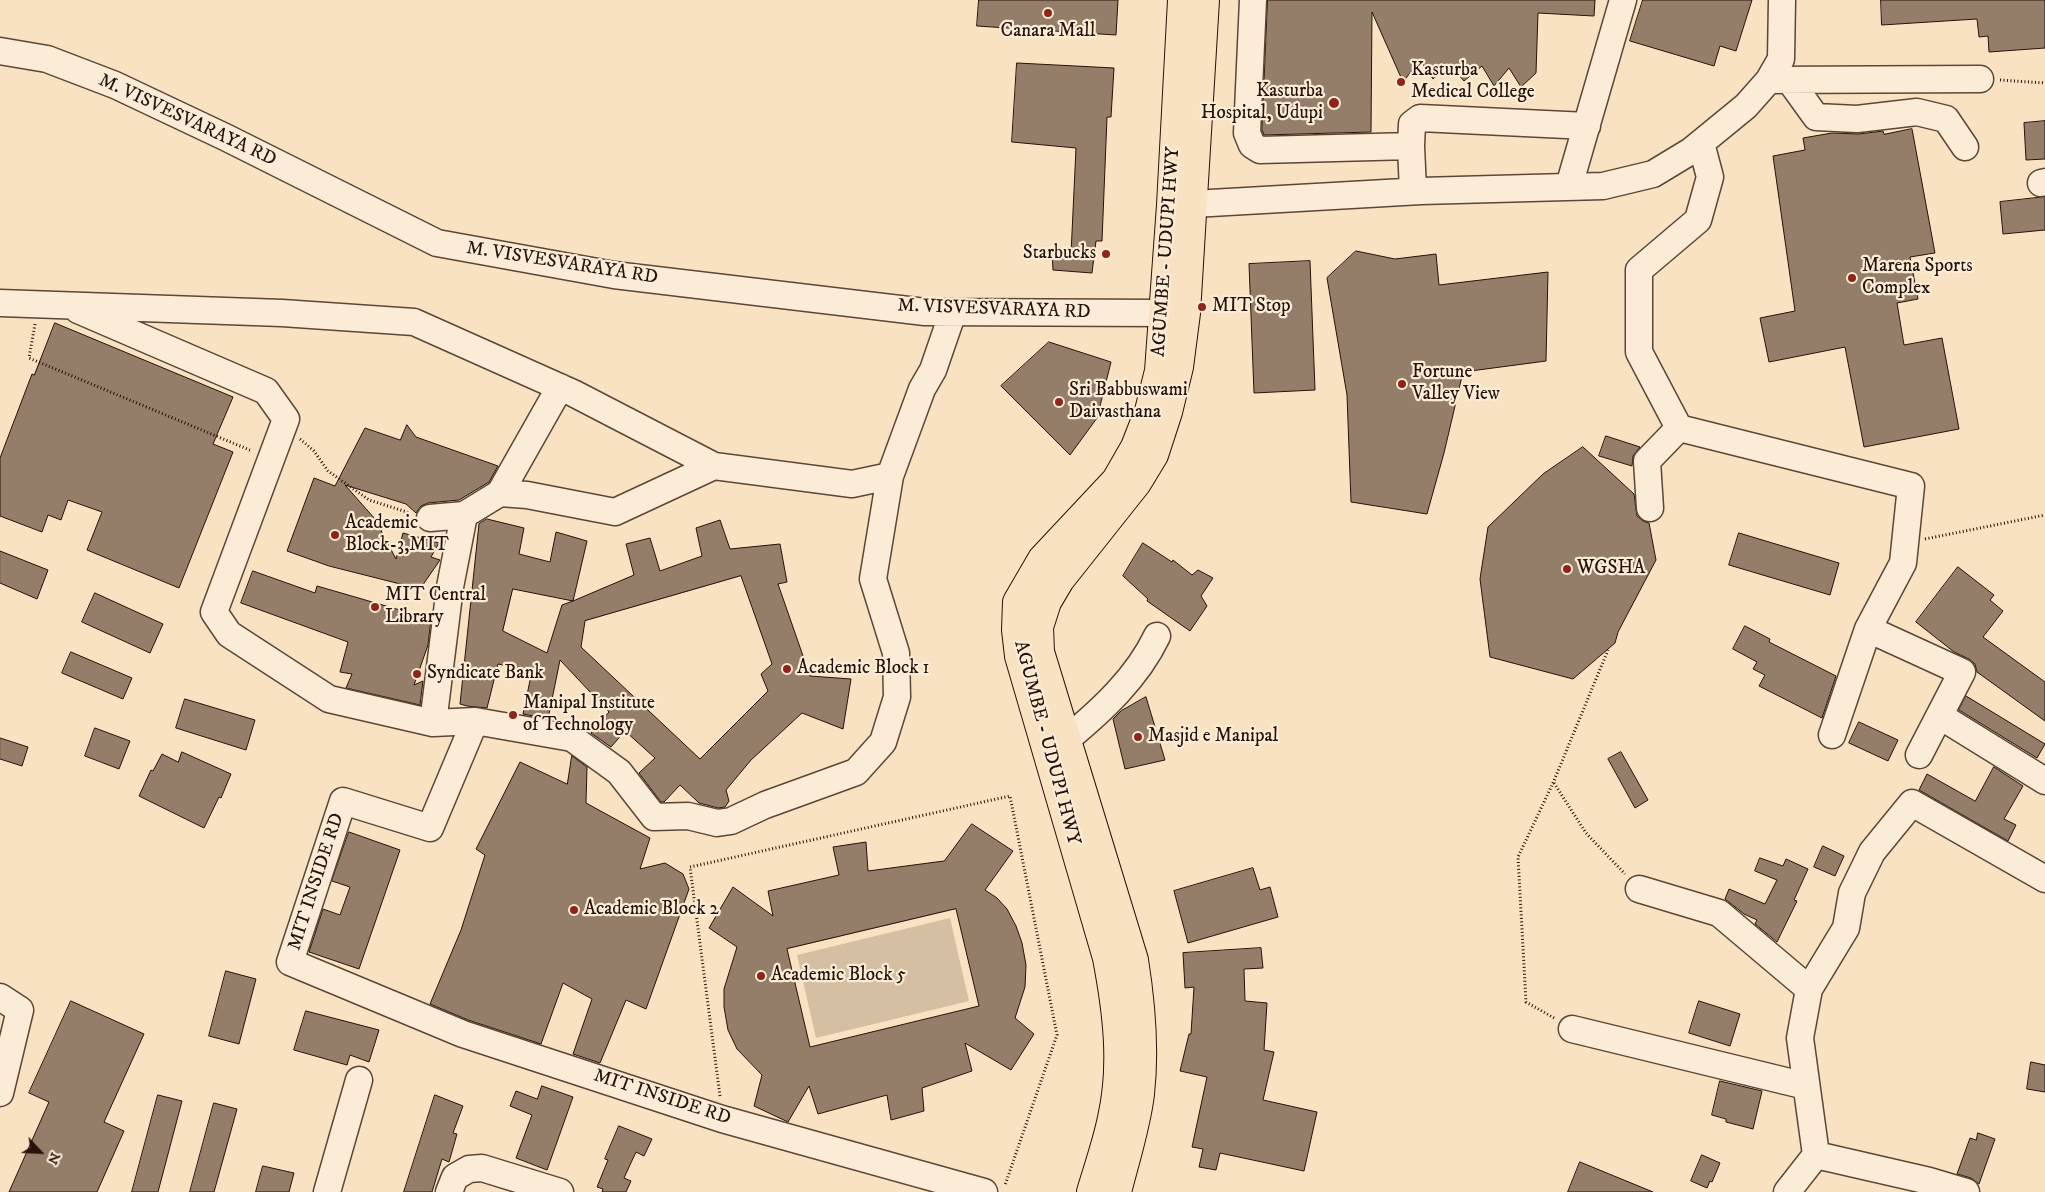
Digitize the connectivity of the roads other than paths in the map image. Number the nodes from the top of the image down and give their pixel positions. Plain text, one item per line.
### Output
1 (1182, 0) edge
2 (1205, 0) edge
3 (1253, 0) edge
4 (1623, 0) edge
5 (1782, 0) edge
6 (0, 51) edge
7 (1980, 79) road end
8 (1779, 80) junction
9 (1587, 126) junction
10 (1701, 143) junction
11 (1412, 146) junction
12 (1965, 147) dead end
13 (1569, 186) junction
14 (1413, 191) junction
15 (1193, 204) junction
16 (0, 303) edge
17 (66, 305) junction
18 (925, 312) junction
19 (953, 312) junction
20 (1176, 313) junction
21 (933, 370) junction
22 (560, 388) junction
23 (1679, 428) junction
24 (714, 466) junction
25 (890, 476) junction
26 (500, 493) junction
27 (1650, 508) dead end
28 (464, 515) junction
29 (430, 518) road end
30 (1868, 628) junction
31 (1157, 636) dead end
32 (1940, 716) junction
33 (475, 721) junction
34 (433, 723) junction
35 (1832, 735) dead end
36 (1067, 739) junction
37 (1919, 755) dead end
38 (2045, 781) edge
39 (2045, 879) edge
40 (1639, 889) road end
41 (1809, 989) junction
42 (0, 997) edge
43 (1572, 1029) road end
44 (359, 1080) dead end
45 (1806, 1086) junction
46 (0, 1094) edge
47 (1816, 1155) junction
48 (327, 1192) edge
49 (449, 1192) edge
50 (560, 1192) edge
51 (984, 1192) edge
52 (1091, 1192) edge
53 (1117, 1192) edge
54 (1787, 1192) edge
55 (1966, 1192) edge

1 - 20 highway, AGUMBE - UDUPI HWY
2 - 15 highway, AGUMBE - UDUPI HWY
3 - 11 street
4 - 9 street
5 - 8 street
6 - 18 street, M. VISVESVARAYA RD
7 - 8 street
8 - 10 street
8 - 12 street
9 - 11 street
9 - 13 street
10 - 13 street
10 - 23 street
11 - 14 street
13 - 14 street
14 - 15 street
15 - 20 highway, AGUMBE - UDUPI HWY
16 - 17 street
17 - 22 street
17 - 34 street
18 - 19 street, M. VISVESVARAYA RD
18 - 21 street
19 - 20 street, M. VISVESVARAYA RD
19 - 21 street
20 - 36 highway, AGUMBE - UDUPI HWY
20 - 52 highway, AGUMBE - UDUPI HWY
21 - 25 street
22 - 24 street
22 - 26 street
23 - 27 street
23 - 30 street
24 - 25 street
24 - 26 street
25 - 33 street
26 - 28 street
28 - 29 street
28 - 34 street
30 - 32 street
30 - 35 street
31 - 36 street
32 - 37 street
32 - 38 street
33 - 34 street
33 - 51 street, MIT INSIDE RD
36 - 53 highway, AGUMBE - UDUPI HWY
39 - 41 street
40 - 41 street
41 - 45 street
42 - 46 street
43 - 45 street
44 - 48 street
45 - 47 street
47 - 54 street
47 - 55 street
49 - 50 street

